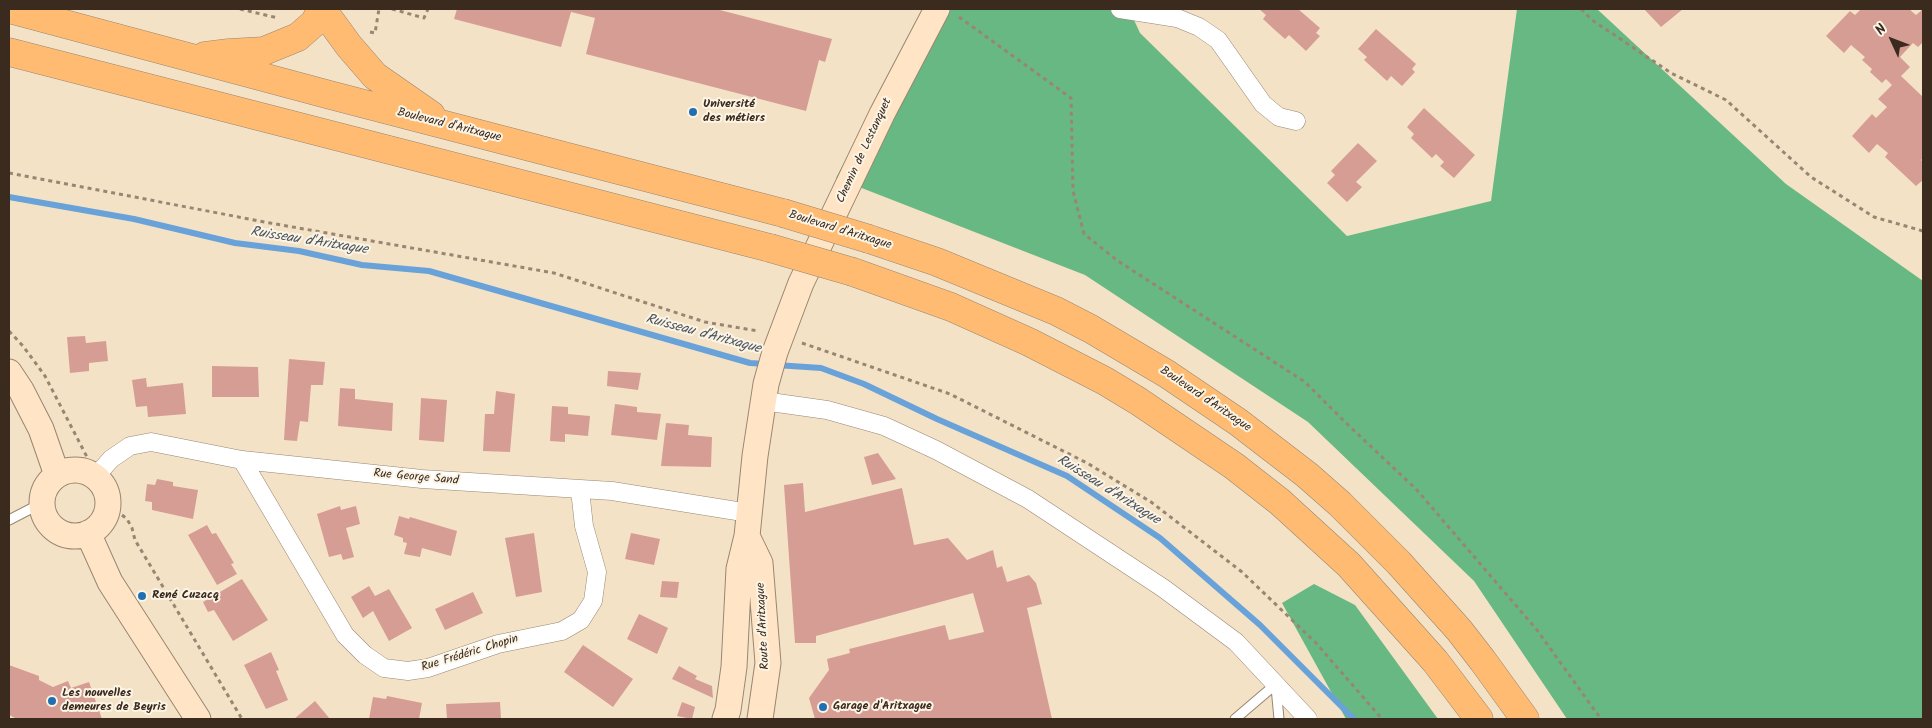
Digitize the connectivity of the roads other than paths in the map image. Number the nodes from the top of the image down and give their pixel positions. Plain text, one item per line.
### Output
1 (9, 9) edge
2 (322, 9) edge
3 (1120, 9) edge
4 (946, 12) edge
5 (9, 52) edge
6 (191, 58) junction
7 (1296, 121) dead end
8 (449, 126) junction
9 (775, 353) joint
10 (9, 372) edge
11 (763, 401) junction
12 (242, 460) junction
13 (58, 475) junction
14 (95, 477) junction
15 (580, 490) junction
16 (42, 503) junction
17 (9, 520) edge
18 (748, 524) junction
19 (88, 534) junction
20 (1276, 684) junction
21 (198, 719) edge
22 (725, 719) edge
23 (760, 719) edge
24 (1235, 719) edge
25 (1279, 719) edge
26 (1308, 719) edge
27 (1479, 719) edge
28 (1525, 719) edge

1 - 6 main road, Boulevard d'Aritxague
2 - 6 main road
2 - 8 main road
3 - 7 street
4 - 9 street, Chemin de Lestanquet
5 - 27 main road, bridge
6 - 8 main road, Boulevard d'Aritxague
8 - 28 main road, Boulevard d'Aritxague, bridge
9 - 11 street, Route d'Aritxague
10 - 13 street
11 - 18 street, Route d'Aritxague
11 - 20 street
12 - 14 street, Rue George Sand
12 - 15 street, Rue George Sand
12 - 15 street, Rue Frédéric Chopin
13 - 14 street
13 - 16 street
14 - 19 street
15 - 18 street, Rue George Sand
16 - 17 lane
16 - 19 street
18 - 22 street, Route d'Aritxague
18 - 23 street, Route d'Aritxague
19 - 21 street
20 - 24 lane
20 - 25 lane
20 - 26 street

